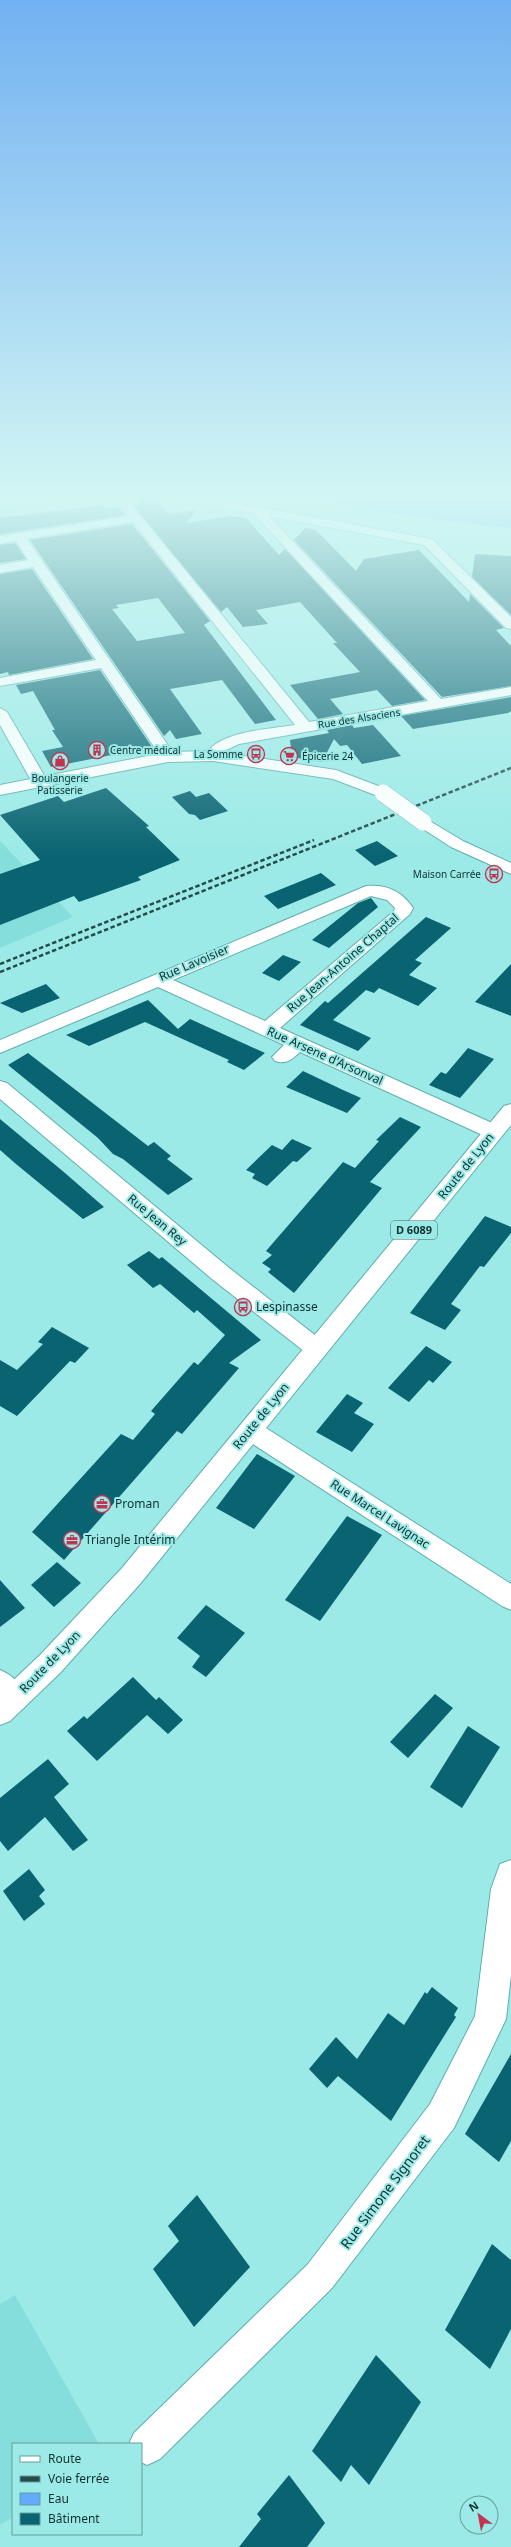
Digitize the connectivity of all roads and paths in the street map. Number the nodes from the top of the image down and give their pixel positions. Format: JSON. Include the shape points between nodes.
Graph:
{"nodes":[{"id":1,"x":75,"y":618,"type":"edge"},
{"id":2,"x":217,"y":618,"type":"edge"},
{"id":3,"x":358,"y":618,"type":"edge"},
{"id":4,"x":504,"y":618,"type":"edge"},
{"id":5,"x":511,"y":625,"type":"edge"},
{"id":6,"x":105,"y":663,"type":"junction"},
{"id":7,"x":0,"y":682,"type":"edge"},
{"id":8,"x":511,"y":692,"type":"edge"},
{"id":9,"x":438,"y":704,"type":"junction"},
{"id":10,"x":1,"y":716,"type":"edge"},
{"id":11,"x":304,"y":726,"type":"junction"},
{"id":12,"x":213,"y":756,"type":"junction"},
{"id":13,"x":168,"y":757,"type":"junction"},
{"id":14,"x":40,"y":782,"type":"junction"},
{"id":15,"x":0,"y":790,"type":"edge"},
{"id":16,"x":511,"y":869,"type":"edge"},
{"id":17,"x":390,"y":894,"type":"joint"},
{"id":18,"x":156,"y":979,"type":"junction"},
{"id":19,"x":267,"y":1029,"type":"junction"},
{"id":20,"x":298,"y":1043,"type":"junction"},
{"id":21,"x":0,"y":1047,"type":"edge"},
{"id":22,"x":282,"y":1057,"type":"dead end"},
{"id":23,"x":0,"y":1088,"type":"edge"},
{"id":24,"x":511,"y":1111,"type":"edge"},
{"id":25,"x":494,"y":1132,"type":"junction"},
{"id":26,"x":317,"y":1349,"type":"junction"},
{"id":27,"x":250,"y":1430,"type":"junction"},
{"id":28,"x":508,"y":1590,"type":"edge"},
{"id":29,"x":5,"y":1698,"type":"edge"},
{"id":30,"x":511,"y":1875,"type":"edge"},
{"id":31,"x":147,"y":2446,"type":"dead end"}],
"edges":[{"from":1,"to":6,"type":"street"},
{"from":2,"to":11,"type":"street"},
{"from":3,"to":9,"type":"street"},
{"from":4,"to":5,"type":"street"},
{"from":6,"to":7,"type":"street"},
{"from":6,"to":13,"type":"street"},
{"from":8,"to":9,"type":"street","name":"Rue des Alsaciens"},
{"from":9,"to":11,"type":"street","name":"Rue des Alsaciens","via":[[330,724]]},
{"from":10,"to":14,"type":"street"},
{"from":11,"to":12,"type":"street","name":"Rue des Alsaciens","via":[[235,740],[216,749]]},
{"from":12,"to":13,"type":"street"},
{"from":12,"to":16,"type":"street","bridge":true,"via":[[336,775],[383,793],[457,844]]},
{"from":13,"to":14,"type":"street"},
{"from":14,"to":15,"type":"street"},
{"from":17,"to":18,"type":"street","name":"Rue Lavoisier","via":[[376,890],[366,891]]},
{"from":17,"to":19,"type":"street","name":"Rue Jean-Antoine Chaptal","via":[[402,904],[404,908],[401,914]]},
{"from":18,"to":19,"type":"street","name":"Rue Arsene d'Arsonval"},
{"from":18,"to":21,"type":"street","name":"Rue Lavoisier"},
{"from":19,"to":20,"type":"street","name":"Rue Arsene d'Arsonval"},
{"from":20,"to":22,"type":"street"},
{"from":20,"to":25,"type":"street","name":"Rue Arsene d'Arsonval"},
{"from":23,"to":26,"type":"street","name":"Rue Jean Rey","via":[[220,1273]]},
{"from":24,"to":25,"type":"street","name":"Route de Lyon","number":"D 6089"},
{"from":25,"to":26,"type":"street","name":"Route de Lyon","number":"D 6089"},
{"from":26,"to":27,"type":"street","name":"Route de Lyon","number":"D 6089"},
{"from":27,"to":28,"type":"street","name":"Rue Marcel Lavignac"},
{"from":27,"to":29,"type":"street","name":"Route de Lyon","number":"D 6089","via":[[131,1576],[50,1664]]},
{"from":30,"to":31,"type":"street","name":"Rue Simone Signoret","via":[[506,1889],[490,2019],[442,2116],[320,2276]]}]}
